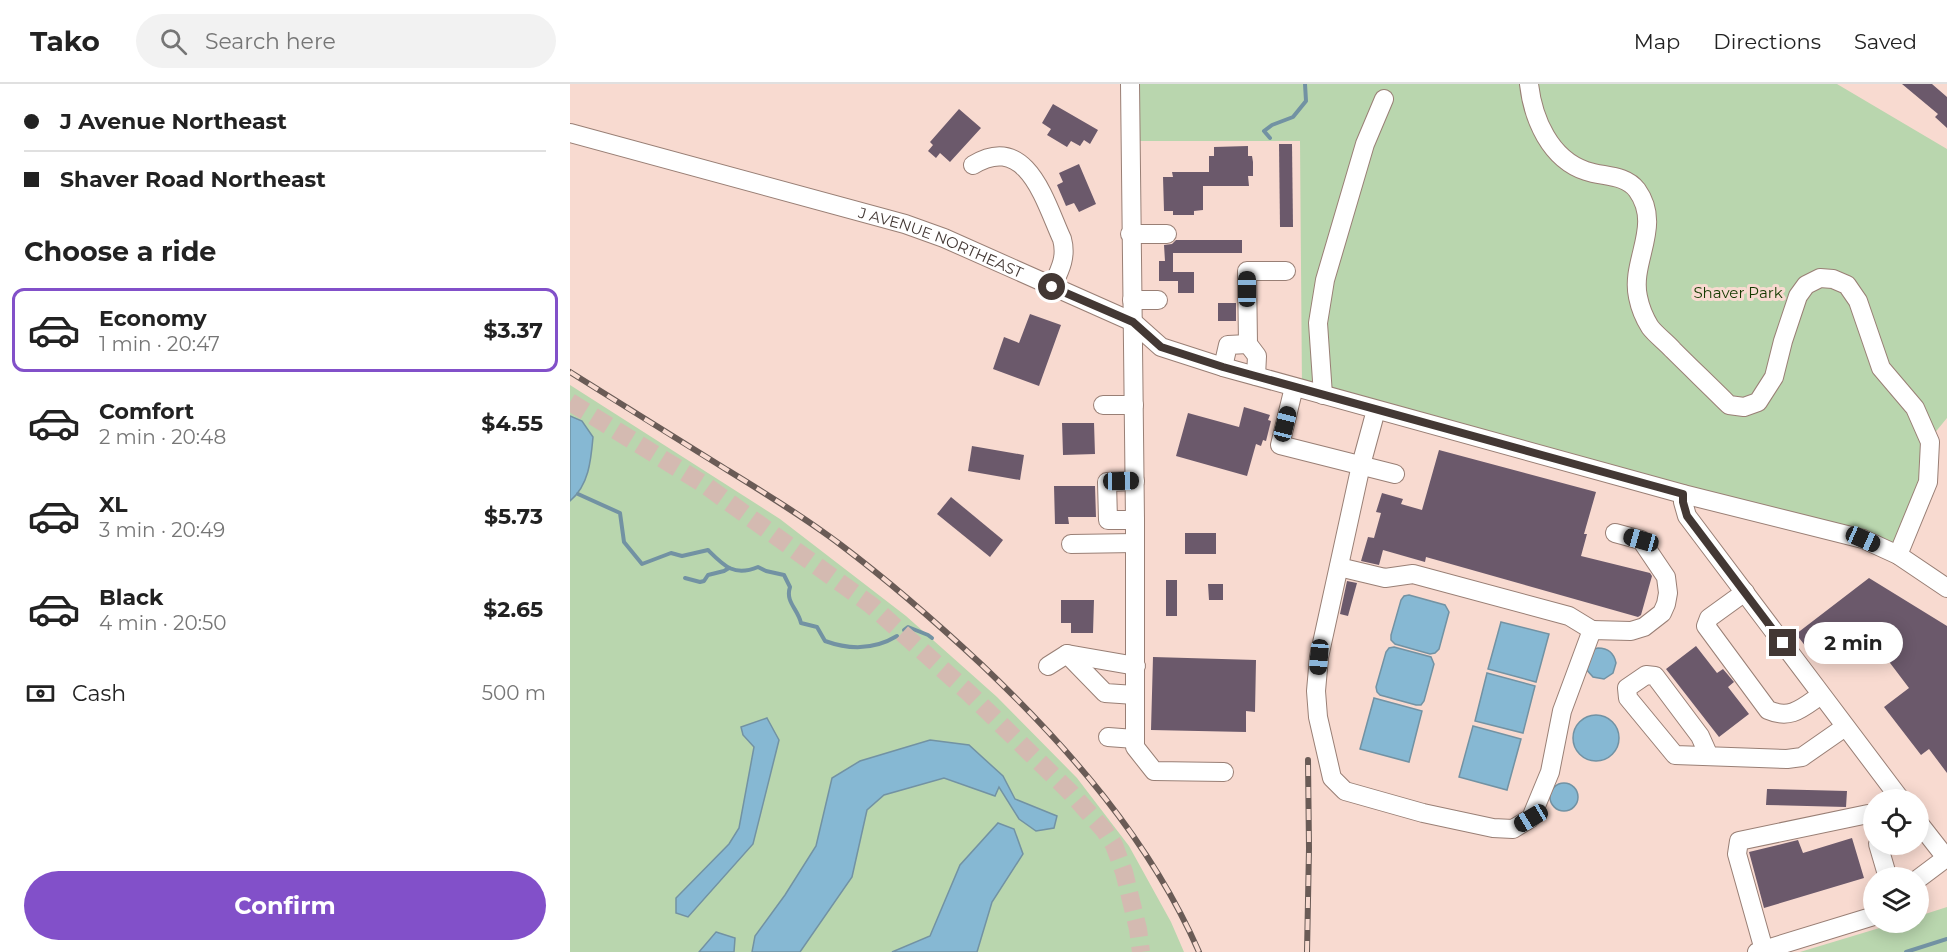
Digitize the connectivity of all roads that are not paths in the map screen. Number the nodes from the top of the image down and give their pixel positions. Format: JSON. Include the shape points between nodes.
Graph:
{"nodes":[{"id":1,"x":1130,"y":84,"type":"edge"},
{"id":2,"x":1529,"y":84,"type":"edge"},
{"id":3,"x":1384,"y":99,"type":"dead end"},
{"id":4,"x":570,"y":133,"type":"edge"},
{"id":5,"x":973,"y":165,"type":"dead end"},
{"id":6,"x":1130,"y":234,"type":"junction"},
{"id":7,"x":1167,"y":234,"type":"dead end"},
{"id":8,"x":1286,"y":271,"type":"dead end"},
{"id":9,"x":1052,"y":287,"type":"junction"},
{"id":10,"x":1132,"y":300,"type":"junction"},
{"id":11,"x":1158,"y":300,"type":"dead end"},
{"id":12,"x":1133,"y":322,"type":"junction"},
{"id":13,"x":1248,"y":344,"type":"junction"},
{"id":14,"x":1223,"y":367,"type":"junction"},
{"id":15,"x":1256,"y":376,"type":"junction"},
{"id":16,"x":1294,"y":387,"type":"junction"},
{"id":17,"x":1323,"y":395,"type":"junction"},
{"id":18,"x":1103,"y":405,"type":"dead end"},
{"id":19,"x":1134,"y":405,"type":"junction"},
{"id":20,"x":1376,"y":410,"type":"junction"},
{"id":21,"x":1361,"y":465,"type":"junction"},
{"id":22,"x":1395,"y":474,"type":"dead end"},
{"id":23,"x":1135,"y":481,"type":"junction"},
{"id":24,"x":1683,"y":494,"type":"junction"},
{"id":25,"x":1135,"y":520,"type":"junction"},
{"id":26,"x":1615,"y":533,"type":"dead end"},
{"id":27,"x":1135,"y":543,"type":"junction"},
{"id":28,"x":1071,"y":544,"type":"dead end"},
{"id":29,"x":1898,"y":555,"type":"junction"},
{"id":30,"x":1339,"y":567,"type":"junction"},
{"id":31,"x":1947,"y":588,"type":"edge"},
{"id":32,"x":1745,"y":592,"type":"junction"},
{"id":33,"x":1592,"y":630,"type":"junction"},
{"id":34,"x":1067,"y":654,"type":"junction"},
{"id":35,"x":1136,"y":663,"type":"junction"},
{"id":36,"x":1048,"y":666,"type":"dead end"},
{"id":37,"x":1136,"y":695,"type":"junction"},
{"id":38,"x":1821,"y":695,"type":"junction"},
{"id":39,"x":1845,"y":727,"type":"junction"},
{"id":40,"x":1108,"y":737,"type":"dead end"},
{"id":41,"x":1135,"y":739,"type":"junction"},
{"id":42,"x":1709,"y":756,"type":"junction"},
{"id":43,"x":1224,"y":772,"type":"dead end"},
{"id":44,"x":1892,"y":789,"type":"edge"},
{"id":45,"x":1863,"y":820,"type":"edge"},
{"id":46,"x":1929,"y":836,"type":"edge"},
{"id":47,"x":1947,"y":859,"type":"edge"},
{"id":48,"x":1929,"y":871,"type":"edge"},
{"id":49,"x":1863,"y":919,"type":"edge"},
{"id":50,"x":1760,"y":951,"type":"edge"}],
"edges":[{"from":1,"to":6,"type":"street"},
{"from":2,"to":29,"type":"street","via":[[1542,133],[1565,159],[1586,171],[1625,181],[1636,190],[1649,223],[1637,285],[1641,308],[1650,327],[1729,405],[1744,408],[1758,402],[1774,377],[1798,296],[1806,285],[1820,278],[1847,285],[1858,301],[1881,368],[1915,408],[1930,442],[1928,482]]},
{"from":3,"to":17,"type":"street","via":[[1365,144],[1325,280],[1318,323]]},
{"from":4,"to":9,"type":"street","name":"J AVENUE NORTHEAST","via":[[905,224]]},
{"from":5,"to":9,"type":"street","via":[[992,156],[1003,156],[1014,159],[1031,173],[1065,248],[1065,258]]},
{"from":6,"to":7,"type":"street"},
{"from":6,"to":10,"type":"street"},
{"from":8,"to":13,"type":"street","via":[[1247,271]]},
{"from":9,"to":12,"type":"street","name":"J AVENUE NORTHEAST"},
{"from":10,"to":11,"type":"street"},
{"from":10,"to":12,"type":"street"},
{"from":12,"to":14,"type":"street","name":"J AVENUE NORTHEAST","via":[[1161,347]]},
{"from":12,"to":19,"type":"street"},
{"from":13,"to":14,"type":"street","via":[[1228,345]]},
{"from":13,"to":15,"type":"street","via":[[1257,356]]},
{"from":14,"to":15,"type":"street","name":"J AVENUE NORTHEAST"},
{"from":15,"to":16,"type":"street","name":"J AVENUE NORTHEAST"},
{"from":16,"to":17,"type":"street","name":"J AVENUE NORTHEAST"},
{"from":16,"to":21,"type":"street","via":[[1280,445]]},
{"from":17,"to":20,"type":"street","name":"J AVENUE NORTHEAST"},
{"from":18,"to":19,"type":"street"},
{"from":19,"to":23,"type":"street"},
{"from":20,"to":21,"type":"street"},
{"from":20,"to":24,"type":"street","name":"J AVENUE NORTHEAST"},
{"from":21,"to":22,"type":"street"},
{"from":21,"to":30,"type":"street"},
{"from":23,"to":25,"type":"street"},
{"from":23,"to":25,"type":"street","via":[[1107,482],[1108,520]]},
{"from":24,"to":29,"type":"street","name":"J AVENUE NORTHEAST","via":[[1863,539]]},
{"from":24,"to":32,"type":"street","via":[[1687,516]]},
{"from":25,"to":27,"type":"street"},
{"from":26,"to":33,"type":"street","via":[[1641,540],[1666,577],[1666,604],[1662,614],[1644,627],[1630,631]]},
{"from":27,"to":28,"type":"street"},
{"from":27,"to":35,"type":"street","via":[[1128,613]]},
{"from":29,"to":31,"type":"street","name":"J AVENUE NORTHEAST"},
{"from":30,"to":33,"type":"street","via":[[1385,578],[1413,574],[1569,616]]},
{"from":30,"to":33,"type":"street","via":[[1319,657],[1316,691],[1332,778],[1345,791],[1422,813],[1513,829],[1531,818],[1550,772],[1562,711]]},
{"from":32,"to":38,"type":"street"},
{"from":32,"to":38,"type":"street","via":[[1709,618],[1706,627],[1768,710],[1791,714]]},
{"from":34,"to":35,"type":"street"},
{"from":34,"to":36,"type":"street"},
{"from":34,"to":37,"type":"street","via":[[1105,693]]},
{"from":35,"to":37,"type":"street"},
{"from":37,"to":41,"type":"street"},
{"from":38,"to":39,"type":"street"},
{"from":39,"to":42,"type":"street","via":[[1802,757]]},
{"from":39,"to":44,"type":"street"},
{"from":40,"to":41,"type":"street"},
{"from":41,"to":43,"type":"street","via":[[1135,747],[1154,771]]},
{"from":42,"to":42,"type":"street","via":[[1675,755],[1628,698],[1627,688],[1646,675],[1655,676],[1700,735]]},
{"from":45,"to":50,"type":"street","via":[[1739,841],[1737,855]]},
{"from":46,"to":47,"type":"street"},
{"from":47,"to":48,"type":"street"},
{"from":49,"to":50,"type":"street"}]}
